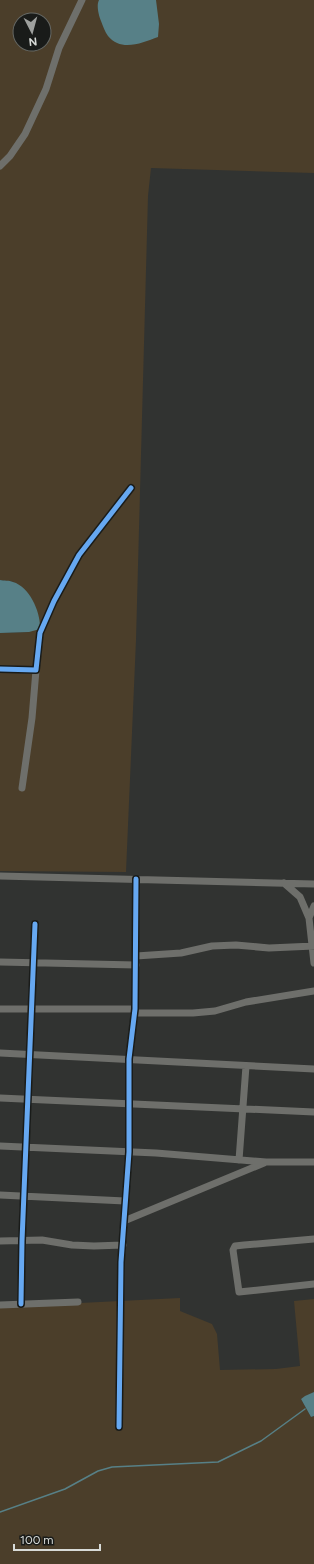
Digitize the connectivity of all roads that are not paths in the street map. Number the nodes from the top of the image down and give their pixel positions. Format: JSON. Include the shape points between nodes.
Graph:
{"nodes":[{"id":1,"x":82,"y":0,"type":"edge"},
{"id":2,"x":0,"y":166,"type":"edge"},
{"id":3,"x":131,"y":488,"type":"dead end"},
{"id":4,"x":0,"y":669,"type":"edge"},
{"id":5,"x":36,"y":670,"type":"junction"},
{"id":6,"x":22,"y":788,"type":"dead end"},
{"id":7,"x":0,"y":876,"type":"edge"},
{"id":8,"x":136,"y":879,"type":"junction"},
{"id":9,"x":284,"y":883,"type":"junction"},
{"id":10,"x":314,"y":884,"type":"edge"},
{"id":11,"x":314,"y":906,"type":"edge"},
{"id":12,"x":309,"y":918,"type":"junction"},
{"id":13,"x":36,"y":924,"type":"dead end"},
{"id":14,"x":313,"y":946,"type":"edge"},
{"id":15,"x":136,"y":956,"type":"junction"},
{"id":16,"x":0,"y":962,"type":"edge"},
{"id":17,"x":35,"y":963,"type":"junction"},
{"id":18,"x":314,"y":963,"type":"edge"},
{"id":19,"x":136,"y":965,"type":"junction"},
{"id":20,"x":314,"y":991,"type":"edge"},
{"id":21,"x":0,"y":1008,"type":"edge"},
{"id":22,"x":33,"y":1008,"type":"junction"},
{"id":23,"x":135,"y":1011,"type":"junction"},
{"id":24,"x":0,"y":1053,"type":"edge"},
{"id":25,"x":30,"y":1054,"type":"junction"},
{"id":26,"x":129,"y":1059,"type":"junction"},
{"id":27,"x":246,"y":1066,"type":"junction"},
{"id":28,"x":314,"y":1069,"type":"edge"},
{"id":29,"x":0,"y":1098,"type":"edge"},
{"id":30,"x":28,"y":1099,"type":"junction"},
{"id":31,"x":130,"y":1104,"type":"junction"},
{"id":32,"x":244,"y":1110,"type":"junction"},
{"id":33,"x":314,"y":1112,"type":"edge"},
{"id":34,"x":0,"y":1146,"type":"edge"},
{"id":35,"x":26,"y":1146,"type":"junction"},
{"id":36,"x":129,"y":1152,"type":"junction"},
{"id":37,"x":239,"y":1160,"type":"junction"},
{"id":38,"x":266,"y":1162,"type":"junction"},
{"id":39,"x":314,"y":1162,"type":"edge"},
{"id":40,"x":0,"y":1195,"type":"edge"},
{"id":41,"x":24,"y":1196,"type":"junction"},
{"id":42,"x":125,"y":1201,"type":"junction"},
{"id":43,"x":124,"y":1221,"type":"junction"},
{"id":44,"x":314,"y":1239,"type":"edge"},
{"id":45,"x":0,"y":1241,"type":"edge"},
{"id":46,"x":22,"y":1241,"type":"junction"},
{"id":47,"x":123,"y":1245,"type":"junction"},
{"id":48,"x":314,"y":1284,"type":"edge"},
{"id":49,"x":78,"y":1302,"type":"dead end"},
{"id":50,"x":21,"y":1304,"type":"junction"},
{"id":51,"x":0,"y":1305,"type":"edge"},
{"id":52,"x":118,"y":1427,"type":"dead end"}],
"edges":[{"from":1,"to":2,"type":"street","via":[[59,48],[46,88],[25,134]]},
{"from":3,"to":5,"type":"street","via":[[79,555],[54,601],[40,633]]},
{"from":4,"to":5,"type":"street"},
{"from":5,"to":6,"type":"street"},
{"from":7,"to":8,"type":"street"},
{"from":8,"to":9,"type":"street"},
{"from":8,"to":15,"type":"street"},
{"from":9,"to":10,"type":"street"},
{"from":9,"to":12,"type":"street","via":[[300,897]]},
{"from":11,"to":12,"type":"street"},
{"from":12,"to":14,"type":"street"},
{"from":13,"to":17,"type":"street"},
{"from":14,"to":15,"type":"street","via":[[212,946],[181,953]]},
{"from":14,"to":18,"type":"street"},
{"from":15,"to":19,"type":"street"},
{"from":16,"to":17,"type":"street"},
{"from":17,"to":19,"type":"street"},
{"from":17,"to":22,"type":"street"},
{"from":19,"to":23,"type":"street"},
{"from":20,"to":23,"type":"street","via":[[254,1000],[215,1011]]},
{"from":21,"to":22,"type":"street"},
{"from":22,"to":23,"type":"street"},
{"from":22,"to":25,"type":"street"},
{"from":23,"to":26,"type":"street"},
{"from":24,"to":25,"type":"street"},
{"from":25,"to":26,"type":"street"},
{"from":25,"to":30,"type":"street"},
{"from":26,"to":27,"type":"street"},
{"from":26,"to":31,"type":"street"},
{"from":27,"to":28,"type":"street"},
{"from":27,"to":32,"type":"street"},
{"from":29,"to":30,"type":"street"},
{"from":30,"to":31,"type":"street"},
{"from":30,"to":35,"type":"street"},
{"from":31,"to":32,"type":"street"},
{"from":31,"to":36,"type":"street"},
{"from":32,"to":33,"type":"street"},
{"from":32,"to":37,"type":"street"},
{"from":34,"to":35,"type":"street"},
{"from":35,"to":36,"type":"street"},
{"from":35,"to":41,"type":"street"},
{"from":36,"to":37,"type":"street"},
{"from":36,"to":42,"type":"street"},
{"from":37,"to":38,"type":"street"},
{"from":38,"to":39,"type":"street"},
{"from":38,"to":43,"type":"street"},
{"from":40,"to":41,"type":"street"},
{"from":41,"to":42,"type":"street"},
{"from":41,"to":46,"type":"street"},
{"from":42,"to":43,"type":"street"},
{"from":43,"to":47,"type":"street"},
{"from":44,"to":48,"type":"street","via":[[235,1246],[233,1250],[239,1292]]},
{"from":45,"to":46,"type":"street"},
{"from":46,"to":47,"type":"street","via":[[42,1240],[94,1246]]},
{"from":46,"to":50,"type":"street"},
{"from":47,"to":52,"type":"street"},
{"from":49,"to":50,"type":"street"},
{"from":50,"to":51,"type":"street"}]}
